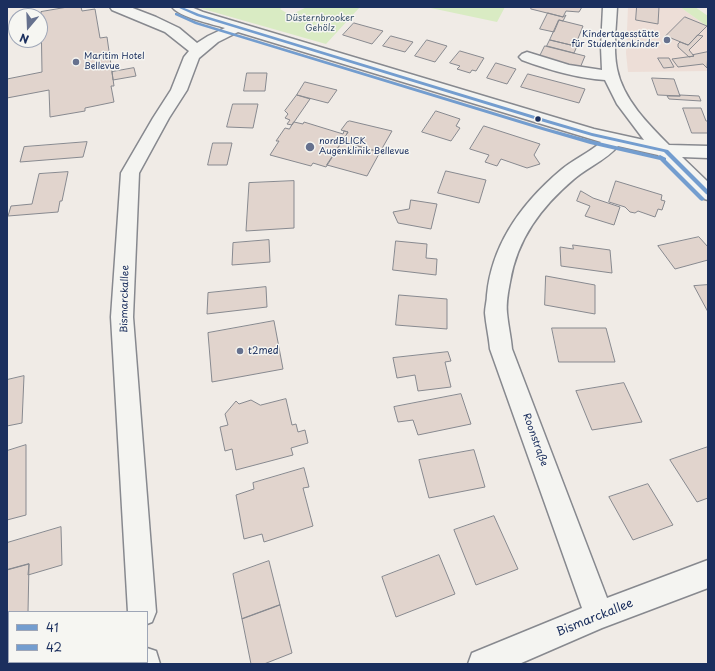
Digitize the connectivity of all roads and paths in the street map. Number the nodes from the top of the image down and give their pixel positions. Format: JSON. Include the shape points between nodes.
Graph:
{"nodes":[{"id":1,"x":117,"y":7,"type":"edge"},
{"id":2,"x":179,"y":7,"type":"edge"},
{"id":3,"x":610,"y":7,"type":"edge"},
{"id":4,"x":237,"y":27,"type":"junction"},
{"id":5,"x":198,"y":50,"type":"junction"},
{"id":6,"x":527,"y":57,"type":"dead end"},
{"id":7,"x":612,"y":76,"type":"junction"},
{"id":8,"x":614,"y":139,"type":"junction"},
{"id":9,"x":666,"y":151,"type":"junction"},
{"id":10,"x":708,"y":152,"type":"edge"},
{"id":11,"x":708,"y":193,"type":"edge"},
{"id":12,"x":708,"y":574,"type":"edge"},
{"id":13,"x":142,"y":611,"type":"edge"},
{"id":14,"x":599,"y":615,"type":"junction"},
{"id":15,"x":483,"y":664,"type":"edge"}],
"edges":[{"from":1,"to":5,"type":"street","via":[[169,28]]},
{"from":2,"to":4,"type":"street"},
{"from":3,"to":7,"type":"street","via":[[608,48]]},
{"from":4,"to":5,"type":"street","name":"Bismarckallee"},
{"from":4,"to":8,"type":"street","via":[[546,121]]},
{"from":5,"to":13,"type":"street","name":"Bismarckallee","via":[[192,57],[179,90],[130,173],[122,317]]},
{"from":6,"to":7,"type":"street","via":[[558,68]]},
{"from":7,"to":9,"type":"street","via":[[636,122]]},
{"from":8,"to":9,"type":"street"},
{"from":8,"to":14,"type":"street","name":"Roonstraße","via":[[569,172],[544,195],[525,218],[511,240],[500,276],[496,311],[501,349]]},
{"from":9,"to":10,"type":"street"},
{"from":9,"to":11,"type":"street"},
{"from":12,"to":14,"type":"street","name":"Bismarckallee"},
{"from":14,"to":15,"type":"street","name":"Bismarckallee"}]}
